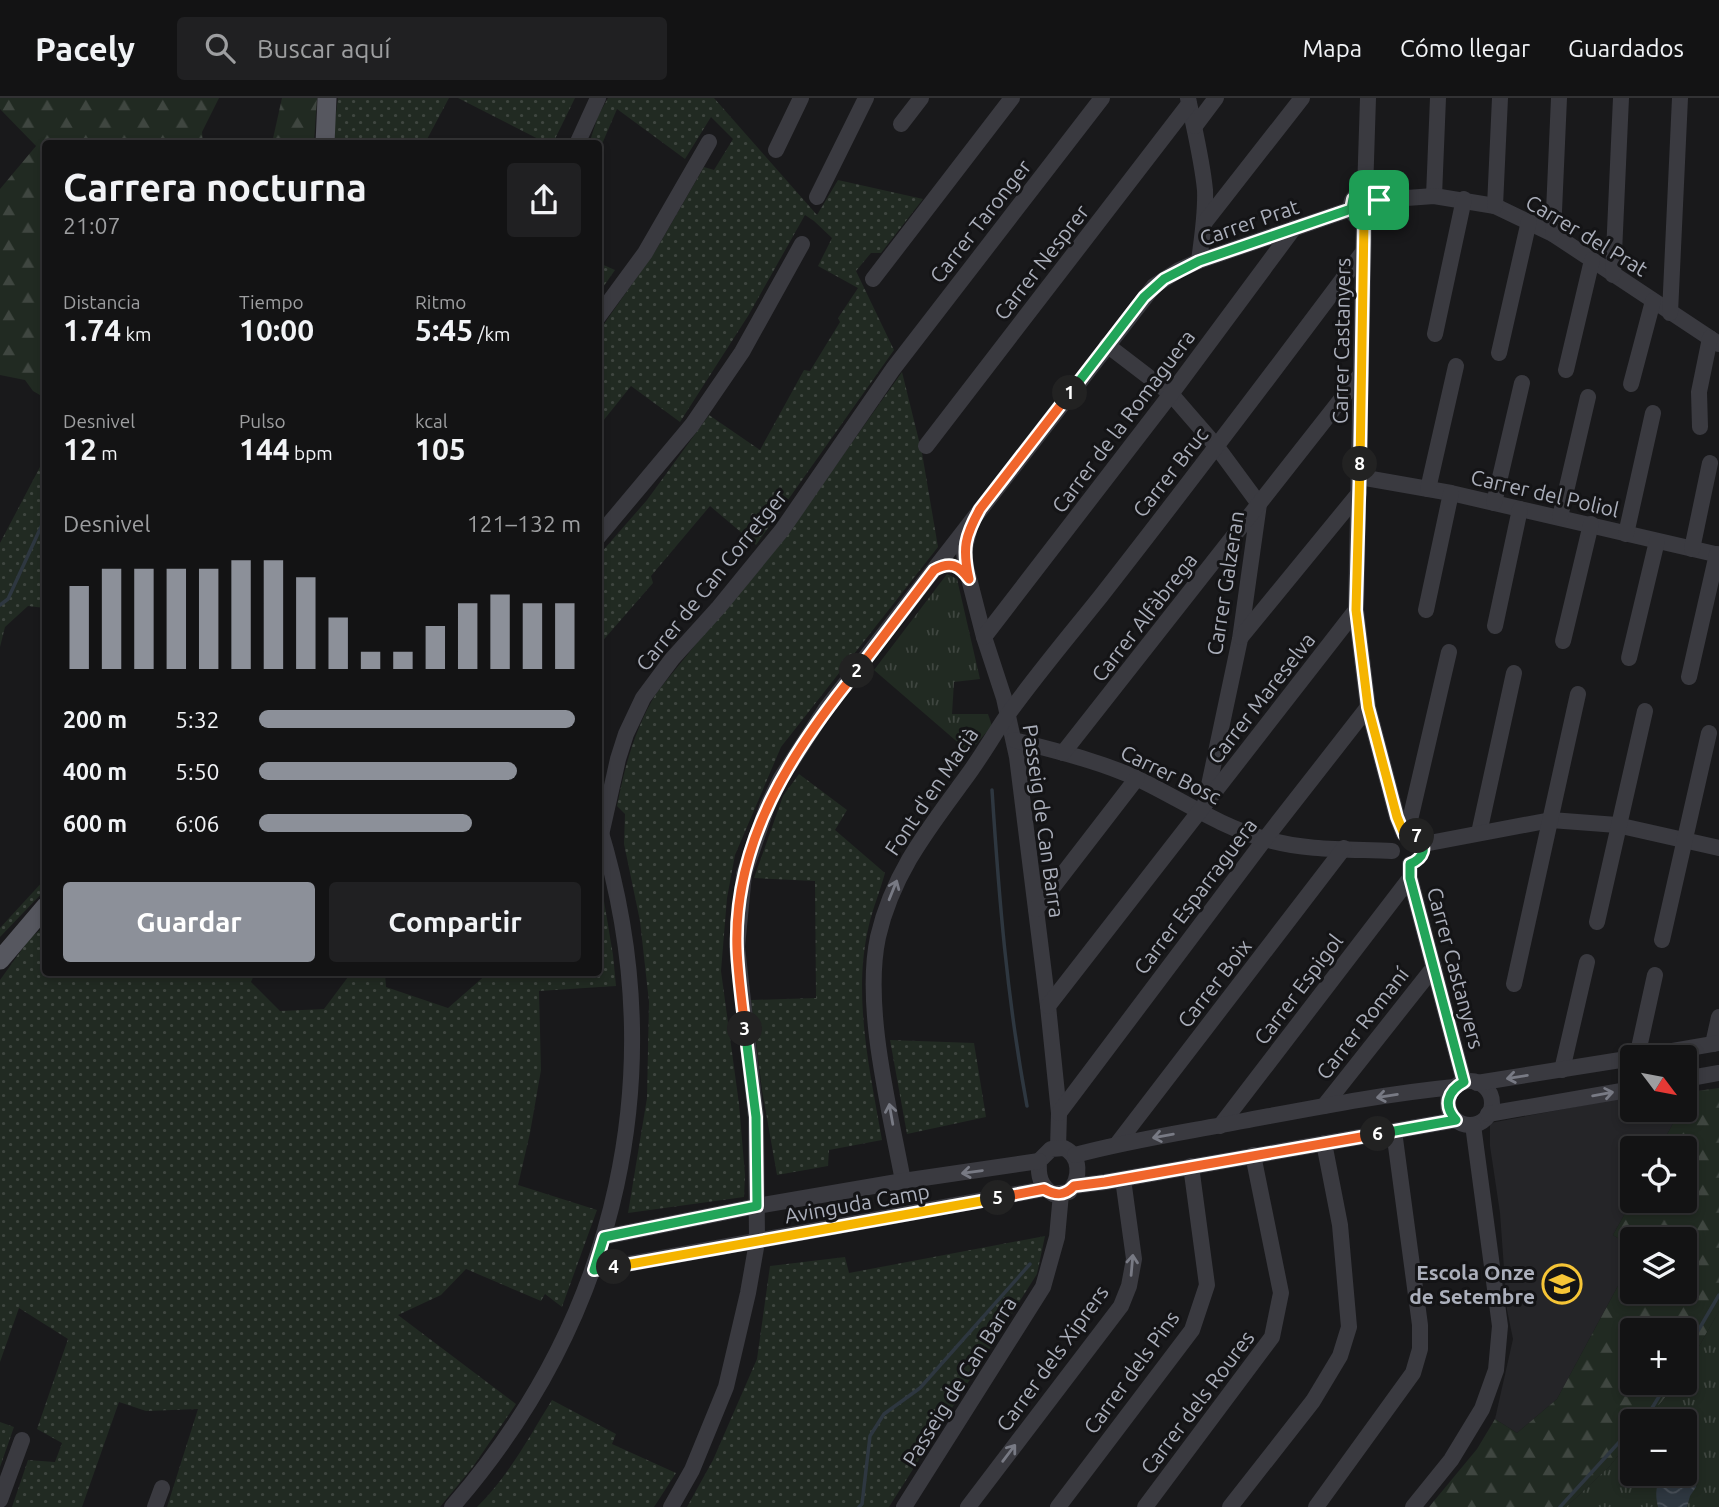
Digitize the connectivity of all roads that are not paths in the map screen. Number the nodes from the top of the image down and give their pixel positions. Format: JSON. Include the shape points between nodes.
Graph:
{"nodes":[{"id":1,"x":327,"y":98,"type":"edge"},
{"id":2,"x":598,"y":98,"type":"edge"},
{"id":3,"x":801,"y":98,"type":"edge"},
{"id":4,"x":866,"y":98,"type":"edge"},
{"id":5,"x":921,"y":98,"type":"edge"},
{"id":6,"x":1012,"y":98,"type":"edge"},
{"id":7,"x":1102,"y":98,"type":"edge"},
{"id":8,"x":1216,"y":98,"type":"edge"},
{"id":9,"x":1302,"y":98,"type":"edge"},
{"id":10,"x":1367,"y":98,"type":"edge"},
{"id":11,"x":1438,"y":98,"type":"edge"},
{"id":12,"x":1500,"y":98,"type":"edge"},
{"id":13,"x":1559,"y":98,"type":"edge"},
{"id":14,"x":1621,"y":98,"type":"edge"},
{"id":15,"x":1681,"y":98,"type":"edge"},
{"id":16,"x":1189,"y":101,"type":"edge"},
{"id":17,"x":901,"y":124,"type":"dead end"},
{"id":18,"x":1195,"y":126,"type":"junction"},
{"id":19,"x":325,"y":140,"type":"edge"},
{"id":20,"x":579,"y":140,"type":"edge"},
{"id":21,"x":709,"y":142,"type":"dead end"},
{"id":22,"x":776,"y":150,"type":"dead end"},
{"id":23,"x":1372,"y":196,"type":"junction"},
{"id":24,"x":1434,"y":196,"type":"junction"},
{"id":25,"x":817,"y":197,"type":"dead end"},
{"id":26,"x":1464,"y":200,"type":"junction"},
{"id":27,"x":1496,"y":206,"type":"junction"},
{"id":28,"x":1351,"y":209,"type":"junction"},
{"id":29,"x":1364,"y":221,"type":"junction"},
{"id":30,"x":1529,"y":221,"type":"junction"},
{"id":31,"x":1205,"y":222,"type":"junction"},
{"id":32,"x":1294,"y":228,"type":"junction"},
{"id":33,"x":1553,"y":234,"type":"junction"},
{"id":34,"x":802,"y":244,"type":"dead end"},
{"id":35,"x":1363,"y":252,"type":"junction"},
{"id":36,"x":1592,"y":260,"type":"junction"},
{"id":37,"x":1199,"y":261,"type":"junction"},
{"id":38,"x":1614,"y":275,"type":"junction"},
{"id":39,"x":873,"y":279,"type":"dead end"},
{"id":40,"x":1653,"y":301,"type":"junction"},
{"id":41,"x":602,"y":312,"type":"edge"},
{"id":42,"x":1670,"y":313,"type":"junction"},
{"id":43,"x":1435,"y":334,"type":"dead end"},
{"id":44,"x":1715,"y":341,"type":"edge"},
{"id":45,"x":1107,"y":345,"type":"junction"},
{"id":46,"x":1499,"y":353,"type":"dead end"},
{"id":47,"x":1456,"y":366,"type":"dead end"},
{"id":48,"x":893,"y":369,"type":"joint"},
{"id":49,"x":1566,"y":370,"type":"dead end"},
{"id":50,"x":1361,"y":374,"type":"junction"},
{"id":51,"x":1522,"y":383,"type":"dead end"},
{"id":52,"x":1631,"y":384,"type":"dead end"},
{"id":53,"x":1171,"y":394,"type":"junction"},
{"id":54,"x":1588,"y":397,"type":"dead end"},
{"id":55,"x":1653,"y":413,"type":"dead end"},
{"id":56,"x":1700,"y":427,"type":"dead end"},
{"id":57,"x":926,"y":446,"type":"dead end"},
{"id":58,"x":1217,"y":447,"type":"junction"},
{"id":59,"x":1710,"y":464,"type":"dead end"},
{"id":60,"x":1360,"y":485,"type":"junction"},
{"id":61,"x":1428,"y":489,"type":"junction"},
{"id":62,"x":1451,"y":493,"type":"junction"},
{"id":63,"x":1494,"y":503,"type":"junction"},
{"id":64,"x":1259,"y":504,"type":"junction"},
{"id":65,"x":980,"y":509,"type":"junction"},
{"id":66,"x":1520,"y":509,"type":"junction"},
{"id":67,"x":1560,"y":517,"type":"junction"},
{"id":68,"x":1591,"y":524,"type":"junction"},
{"id":69,"x":602,"y":532,"type":"edge"},
{"id":70,"x":1626,"y":534,"type":"junction"},
{"id":71,"x":1657,"y":541,"type":"junction"},
{"id":72,"x":1692,"y":549,"type":"junction"},
{"id":73,"x":1718,"y":555,"type":"edge"},
{"id":74,"x":934,"y":570,"type":"junction"},
{"id":75,"x":969,"y":579,"type":"junction"},
{"id":76,"x":1356,"y":610,"type":"junction"},
{"id":77,"x":1426,"y":610,"type":"dead end"},
{"id":78,"x":1495,"y":626,"type":"dead end"},
{"id":79,"x":984,"y":637,"type":"junction"},
{"id":80,"x":1240,"y":639,"type":"junction"},
{"id":81,"x":1563,"y":641,"type":"dead end"},
{"id":82,"x":1450,"y":652,"type":"dead end"},
{"id":83,"x":1629,"y":658,"type":"dead end"},
{"id":84,"x":1514,"y":673,"type":"dead end"},
{"id":85,"x":1689,"y":677,"type":"dead end"},
{"id":86,"x":1578,"y":694,"type":"dead end"},
{"id":87,"x":1368,"y":707,"type":"junction"},
{"id":88,"x":1645,"y":711,"type":"dead end"},
{"id":89,"x":1007,"y":715,"type":"junction"},
{"id":90,"x":1709,"y":733,"type":"dead end"},
{"id":91,"x":1014,"y":740,"type":"junction"},
{"id":92,"x":1063,"y":753,"type":"junction"},
{"id":93,"x":1137,"y":778,"type":"junction"},
{"id":94,"x":1202,"y":808,"type":"junction"},
{"id":95,"x":1551,"y":820,"type":"junction"},
{"id":96,"x":602,"y":822,"type":"edge"},
{"id":97,"x":1620,"y":826,"type":"junction"},
{"id":98,"x":1479,"y":832,"type":"junction"},
{"id":99,"x":1406,"y":834,"type":"junction"},
{"id":100,"x":602,"y":837,"type":"edge"},
{"id":101,"x":1265,"y":839,"type":"junction"},
{"id":102,"x":1686,"y":841,"type":"junction"},
{"id":103,"x":1424,"y":844,"type":"junction"},
{"id":104,"x":1345,"y":848,"type":"junction"},
{"id":105,"x":1719,"y":848,"type":"edge"},
{"id":106,"x":1392,"y":851,"type":"junction"},
{"id":107,"x":1410,"y":871,"type":"junction"},
{"id":108,"x":1037,"y":909,"type":"junction"},
{"id":109,"x":42,"y":910,"type":"edge"},
{"id":110,"x":1597,"y":922,"type":"dead end"},
{"id":111,"x":1662,"y":940,"type":"dead end"},
{"id":112,"x":0,"y":960,"type":"edge"},
{"id":113,"x":1587,"y":962,"type":"dead end"},
{"id":114,"x":1434,"y":967,"type":"junction"},
{"id":115,"x":1655,"y":975,"type":"dead end"},
{"id":116,"x":1514,"y":984,"type":"dead end"},
{"id":117,"x":1048,"y":1006,"type":"junction"},
{"id":118,"x":1719,"y":1017,"type":"edge"},
{"id":119,"x":1716,"y":1044,"type":"edge"},
{"id":120,"x":1639,"y":1045,"type":"edge"},
{"id":121,"x":1698,"y":1047,"type":"edge"},
{"id":122,"x":1620,"y":1060,"type":"edge"},
{"id":123,"x":1562,"y":1070,"type":"junction"},
{"id":124,"x":1719,"y":1073,"type":"edge"},
{"id":125,"x":1698,"y":1077,"type":"edge"},
{"id":126,"x":1465,"y":1084,"type":"junction"},
{"id":127,"x":1620,"y":1091,"type":"edge"},
{"id":128,"x":1324,"y":1106,"type":"junction"},
{"id":129,"x":1059,"y":1113,"type":"junction"},
{"id":130,"x":1488,"y":1114,"type":"junction"},
{"id":131,"x":1456,"y":1120,"type":"junction"},
{"id":132,"x":1474,"y":1125,"type":"junction"},
{"id":133,"x":1220,"y":1126,"type":"junction"},
{"id":134,"x":1394,"y":1131,"type":"junction"},
{"id":135,"x":1324,"y":1143,"type":"junction"},
{"id":136,"x":1118,"y":1144,"type":"junction"},
{"id":137,"x":1058,"y":1148,"type":"junction"},
{"id":138,"x":1075,"y":1155,"type":"junction"},
{"id":139,"x":1253,"y":1155,"type":"junction"},
{"id":140,"x":1039,"y":1161,"type":"junction"},
{"id":141,"x":1191,"y":1166,"type":"junction"},
{"id":142,"x":1123,"y":1179,"type":"junction"},
{"id":143,"x":902,"y":1181,"type":"junction"},
{"id":144,"x":1044,"y":1189,"type":"junction"},
{"id":145,"x":1068,"y":1190,"type":"junction"},
{"id":146,"x":757,"y":1206,"type":"junction"},
{"id":147,"x":604,"y":1237,"type":"junction"},
{"id":148,"x":757,"y":1242,"type":"junction"},
{"id":149,"x":594,"y":1270,"type":"junction"},
{"id":150,"x":22,"y":1440,"type":"dead end"},
{"id":151,"x":162,"y":1488,"type":"dead end"},
{"id":152,"x":0,"y":1500,"type":"edge"},
{"id":153,"x":155,"y":1507,"type":"edge"},
{"id":154,"x":452,"y":1507,"type":"edge"},
{"id":155,"x":671,"y":1507,"type":"edge"},
{"id":156,"x":904,"y":1507,"type":"edge"},
{"id":157,"x":968,"y":1507,"type":"edge"},
{"id":158,"x":1058,"y":1507,"type":"edge"},
{"id":159,"x":1145,"y":1507,"type":"edge"},
{"id":160,"x":1230,"y":1507,"type":"edge"},
{"id":161,"x":1316,"y":1507,"type":"edge"},
{"id":162,"x":1413,"y":1507,"type":"edge"}],
"edges":[{"from":1,"to":19,"type":"main road"},
{"from":2,"to":20,"type":"street"},
{"from":3,"to":22,"type":"street"},
{"from":4,"to":25,"type":"street"},
{"from":5,"to":17,"type":"street"},
{"from":6,"to":39,"type":"street"},
{"from":7,"to":48,"type":"street","name":"Carrer Taronger"},
{"from":8,"to":18,"type":"street"},
{"from":9,"to":31,"type":"street"},
{"from":10,"to":23,"type":"street"},
{"from":11,"to":24,"type":"street"},
{"from":12,"to":27,"type":"street"},
{"from":13,"to":33,"type":"street"},
{"from":14,"to":38,"type":"street"},
{"from":15,"to":42,"type":"street"},
{"from":16,"to":18,"type":"street"},
{"from":16,"to":57,"type":"street","name":"Carrer Nesprer"},
{"from":18,"to":31,"type":"street"},
{"from":21,"to":41,"type":"street","via":[[645,253]]},
{"from":23,"to":24,"type":"street","name":"Carrer del Prat"},
{"from":23,"to":28,"type":"street","via":[[1353,199]]},
{"from":23,"to":29,"type":"street","via":[[1377,215]]},
{"from":24,"to":26,"type":"street","name":"Carrer del Prat"},
{"from":26,"to":27,"type":"street","name":"Carrer del Prat"},
{"from":26,"to":43,"type":"street"},
{"from":27,"to":30,"type":"street","name":"Carrer del Prat"},
{"from":28,"to":29,"type":"street"},
{"from":28,"to":32,"type":"street","name":"Carrer Prat"},
{"from":29,"to":35,"type":"street","name":"Carrer Castanyers"},
{"from":30,"to":33,"type":"street","name":"Carrer del Prat"},
{"from":30,"to":46,"type":"street"},
{"from":31,"to":37,"type":"street"},
{"from":32,"to":37,"type":"street","name":"Carrer Prat"},
{"from":32,"to":53,"type":"street","name":"Carrer de la Romaguera"},
{"from":33,"to":36,"type":"street","name":"Carrer del Prat"},
{"from":34,"to":69,"type":"street","via":[[742,352],[692,425]]},
{"from":35,"to":50,"type":"street","name":"Carrer Castanyers"},
{"from":35,"to":58,"type":"street","name":"Carrer Bruc"},
{"from":36,"to":38,"type":"street","name":"Carrer del Prat"},
{"from":36,"to":49,"type":"street"},
{"from":37,"to":45,"type":"street","name":"Carrer Prat","via":[[1154,286]]},
{"from":38,"to":40,"type":"street","name":"Carrer del Prat"},
{"from":40,"to":42,"type":"street","name":"Carrer del Prat"},
{"from":40,"to":52,"type":"street"},
{"from":42,"to":44,"type":"street","name":"Carrer del Prat"},
{"from":44,"to":56,"type":"street","via":[[1699,392]]},
{"from":45,"to":53,"type":"street","name":"Carrer Galzeran"},
{"from":45,"to":65,"type":"street","name":"Carrer Prat"},
{"from":47,"to":61,"type":"street"},
{"from":48,"to":96,"type":"street","name":"Carrer de Can Corretger","via":[[782,530],[643,698],[626,734]]},
{"from":50,"to":60,"type":"street","name":"Carrer Castanyers"},
{"from":50,"to":64,"type":"street","name":"Carrer Alfàbrega"},
{"from":51,"to":63,"type":"street"},
{"from":53,"to":58,"type":"street","name":"Carrer Galzeran"},
{"from":53,"to":79,"type":"street","name":"Carrer de la Romaguera"},
{"from":54,"to":67,"type":"street"},
{"from":55,"to":70,"type":"street"},
{"from":58,"to":64,"type":"street","name":"Carrer Galzeran"},
{"from":58,"to":89,"type":"street","name":"Carrer Bruc"},
{"from":59,"to":72,"type":"street"},
{"from":60,"to":61,"type":"street","name":"Carrer del Poliol"},
{"from":60,"to":76,"type":"street","name":"Carrer Castanyers"},
{"from":60,"to":80,"type":"street"},
{"from":61,"to":62,"type":"street","name":"Carrer del Poliol"},
{"from":62,"to":63,"type":"street","name":"Carrer del Poliol"},
{"from":62,"to":77,"type":"street"},
{"from":63,"to":66,"type":"street","name":"Carrer del Poliol"},
{"from":64,"to":80,"type":"street","name":"Carrer Galzeran"},
{"from":64,"to":92,"type":"street","name":"Carrer Alfàbrega"},
{"from":65,"to":74,"type":"street"},
{"from":65,"to":75,"type":"street","name":"Passeig de Can Barra","via":[[965,542]]},
{"from":66,"to":67,"type":"street","name":"Carrer del Poliol"},
{"from":66,"to":78,"type":"street"},
{"from":67,"to":68,"type":"street","name":"Carrer del Poliol"},
{"from":68,"to":70,"type":"street","name":"Carrer del Poliol"},
{"from":68,"to":81,"type":"street"},
{"from":70,"to":71,"type":"street","name":"Carrer del Poliol"},
{"from":71,"to":72,"type":"street","name":"Carrer del Poliol"},
{"from":71,"to":83,"type":"street"},
{"from":72,"to":73,"type":"street","name":"Carrer del Poliol"},
{"from":73,"to":85,"type":"street"},
{"from":74,"to":75,"type":"street","via":[[950,564],[962,569]]},
{"from":74,"to":146,"type":"street","via":[[799,748],[767,807],[744,873],[737,947],[756,1117]]},
{"from":75,"to":79,"type":"street","name":"Passeig de Can Barra"},
{"from":76,"to":87,"type":"street","name":"Carrer Castanyers"},
{"from":76,"to":94,"type":"street","name":"Carrer Mareselva"},
{"from":79,"to":89,"type":"street","name":"Passeig de Can Barra"},
{"from":80,"to":94,"type":"street","name":"Carrer Galzeran"},
{"from":82,"to":99,"type":"street"},
{"from":84,"to":98,"type":"street"},
{"from":86,"to":95,"type":"street"},
{"from":87,"to":99,"type":"street","name":"Carrer Castanyers","via":[[1397,817]]},
{"from":87,"to":101,"type":"street","name":"Carrer Esparraguera"},
{"from":88,"to":97,"type":"street"},
{"from":89,"to":91,"type":"street","name":"Passeig de Can Barra"},
{"from":143,"to":89,"type":"street","name":"Font d'en Macià","one_way":true,"via":[[877,1037],[877,940],[897,879]]},
{"from":90,"to":102,"type":"street"},
{"from":91,"to":92,"type":"street","name":"Carrer Bosc"},
{"from":91,"to":108,"type":"street","name":"Passeig de Can Barra"},
{"from":92,"to":93,"type":"street","name":"Carrer Bosc"},
{"from":93,"to":94,"type":"street","name":"Carrer Bosc"},
{"from":93,"to":108,"type":"street"},
{"from":94,"to":101,"type":"street","name":"Carrer Bosc"},
{"from":94,"to":117,"type":"street","name":"Carrer Galzeran"},
{"from":95,"to":97,"type":"street"},
{"from":95,"to":98,"type":"street"},
{"from":95,"to":116,"type":"street"},
{"from":97,"to":102,"type":"street"},
{"from":97,"to":110,"type":"street"},
{"from":98,"to":103,"type":"street"},
{"from":99,"to":103,"type":"street","via":[[1415,834]]},
{"from":99,"to":106,"type":"street","via":[[1394,842]]},
{"from":100,"to":147,"type":"street","via":[[625,936],[632,1018],[623,1153]]},
{"from":101,"to":104,"type":"street","name":"Carrer Bosc","via":[[1304,847]]},
{"from":101,"to":129,"type":"street","name":"Carrer Esparraguera"},
{"from":102,"to":105,"type":"street"},
{"from":102,"to":111,"type":"street"},
{"from":103,"to":107,"type":"street"},
{"from":104,"to":106,"type":"street","name":"Carrer Bosc"},
{"from":104,"to":136,"type":"street","name":"Carrer Boix"},
{"from":106,"to":107,"type":"street"},
{"from":107,"to":114,"type":"street","name":"Carrer Castanyers"},
{"from":107,"to":133,"type":"street","name":"Carrer Espigol"},
{"from":108,"to":117,"type":"street","name":"Passeig de Can Barra"},
{"from":109,"to":112,"type":"main road"},
{"from":113,"to":123,"type":"street"},
{"from":114,"to":126,"type":"street","name":"Carrer Castanyers"},
{"from":114,"to":128,"type":"street","name":"Carrer Romaní"},
{"from":115,"to":120,"type":"street"},
{"from":117,"to":129,"type":"street","name":"Passeig de Can Barra"},
{"from":118,"to":119,"type":"street"},
{"from":119,"to":121,"type":"street"},
{"from":122,"to":123,"type":"street"},
{"from":123,"to":126,"type":"street","one_way":true},
{"from":124,"to":125,"type":"street"},
{"from":126,"to":128,"type":"street","one_way":true},
{"from":126,"to":130,"type":"street","via":[[1485,1087],[1491,1099]]},
{"from":126,"to":131,"type":"street","via":[[1448,1103]]},
{"from":130,"to":127,"type":"street","one_way":true},
{"from":128,"to":133,"type":"street"},
{"from":129,"to":137,"type":"street","name":"Passeig de Can Barra"},
{"from":130,"to":132,"type":"street"},
{"from":131,"to":132,"type":"street"},
{"from":131,"to":134,"type":"street"},
{"from":132,"to":162,"type":"street","via":[[1500,1326],[1496,1370],[1476,1419],[1451,1460]]},
{"from":133,"to":136,"type":"street","one_way":true},
{"from":134,"to":135,"type":"street"},
{"from":134,"to":161,"type":"street","via":[[1420,1349],[1413,1373]]},
{"from":135,"to":139,"type":"street"},
{"from":135,"to":160,"type":"street","via":[[1340,1224],[1349,1326],[1340,1356],[1313,1401]]},
{"from":136,"to":138,"type":"street"},
{"from":137,"to":138,"type":"street"},
{"from":137,"to":140,"type":"street"},
{"from":138,"to":145,"type":"street","via":[[1078,1165]]},
{"from":139,"to":141,"type":"street"},
{"from":139,"to":159,"type":"street","name":"Carrer dels Roures","via":[[1281,1293],[1272,1337]]},
{"from":140,"to":143,"type":"street","name":"Avinguda Camp","one_way":true},
{"from":140,"to":144,"type":"street"},
{"from":141,"to":142,"type":"street"},
{"from":141,"to":158,"type":"street","name":"Carrer dels Pins","via":[[1207,1285],[1192,1330]]},
{"from":142,"to":145,"type":"street"},
{"from":157,"to":142,"type":"street","name":"Carrer dels Xiprers","one_way":true,"via":[[1121,1306],[1134,1259]]},
{"from":143,"to":146,"type":"street","name":"Avinguda Camp"},
{"from":144,"to":145,"type":"street","via":[[1053,1195]]},
{"from":144,"to":148,"type":"street","name":"Avinguda Camp"},
{"from":145,"to":156,"type":"street","name":"Passeig de Can Barra","via":[[1043,1287]]},
{"from":146,"to":147,"type":"street","name":"Avinguda Camp"},
{"from":146,"to":148,"type":"street"},
{"from":147,"to":149,"type":"street"},
{"from":148,"to":149,"type":"street","name":"Avinguda Camp"},
{"from":148,"to":155,"type":"street","via":[[726,1387],[692,1470]]},
{"from":149,"to":154,"type":"street","via":[[536,1393]]},
{"from":150,"to":152,"type":"street"},
{"from":151,"to":153,"type":"street"}]}
